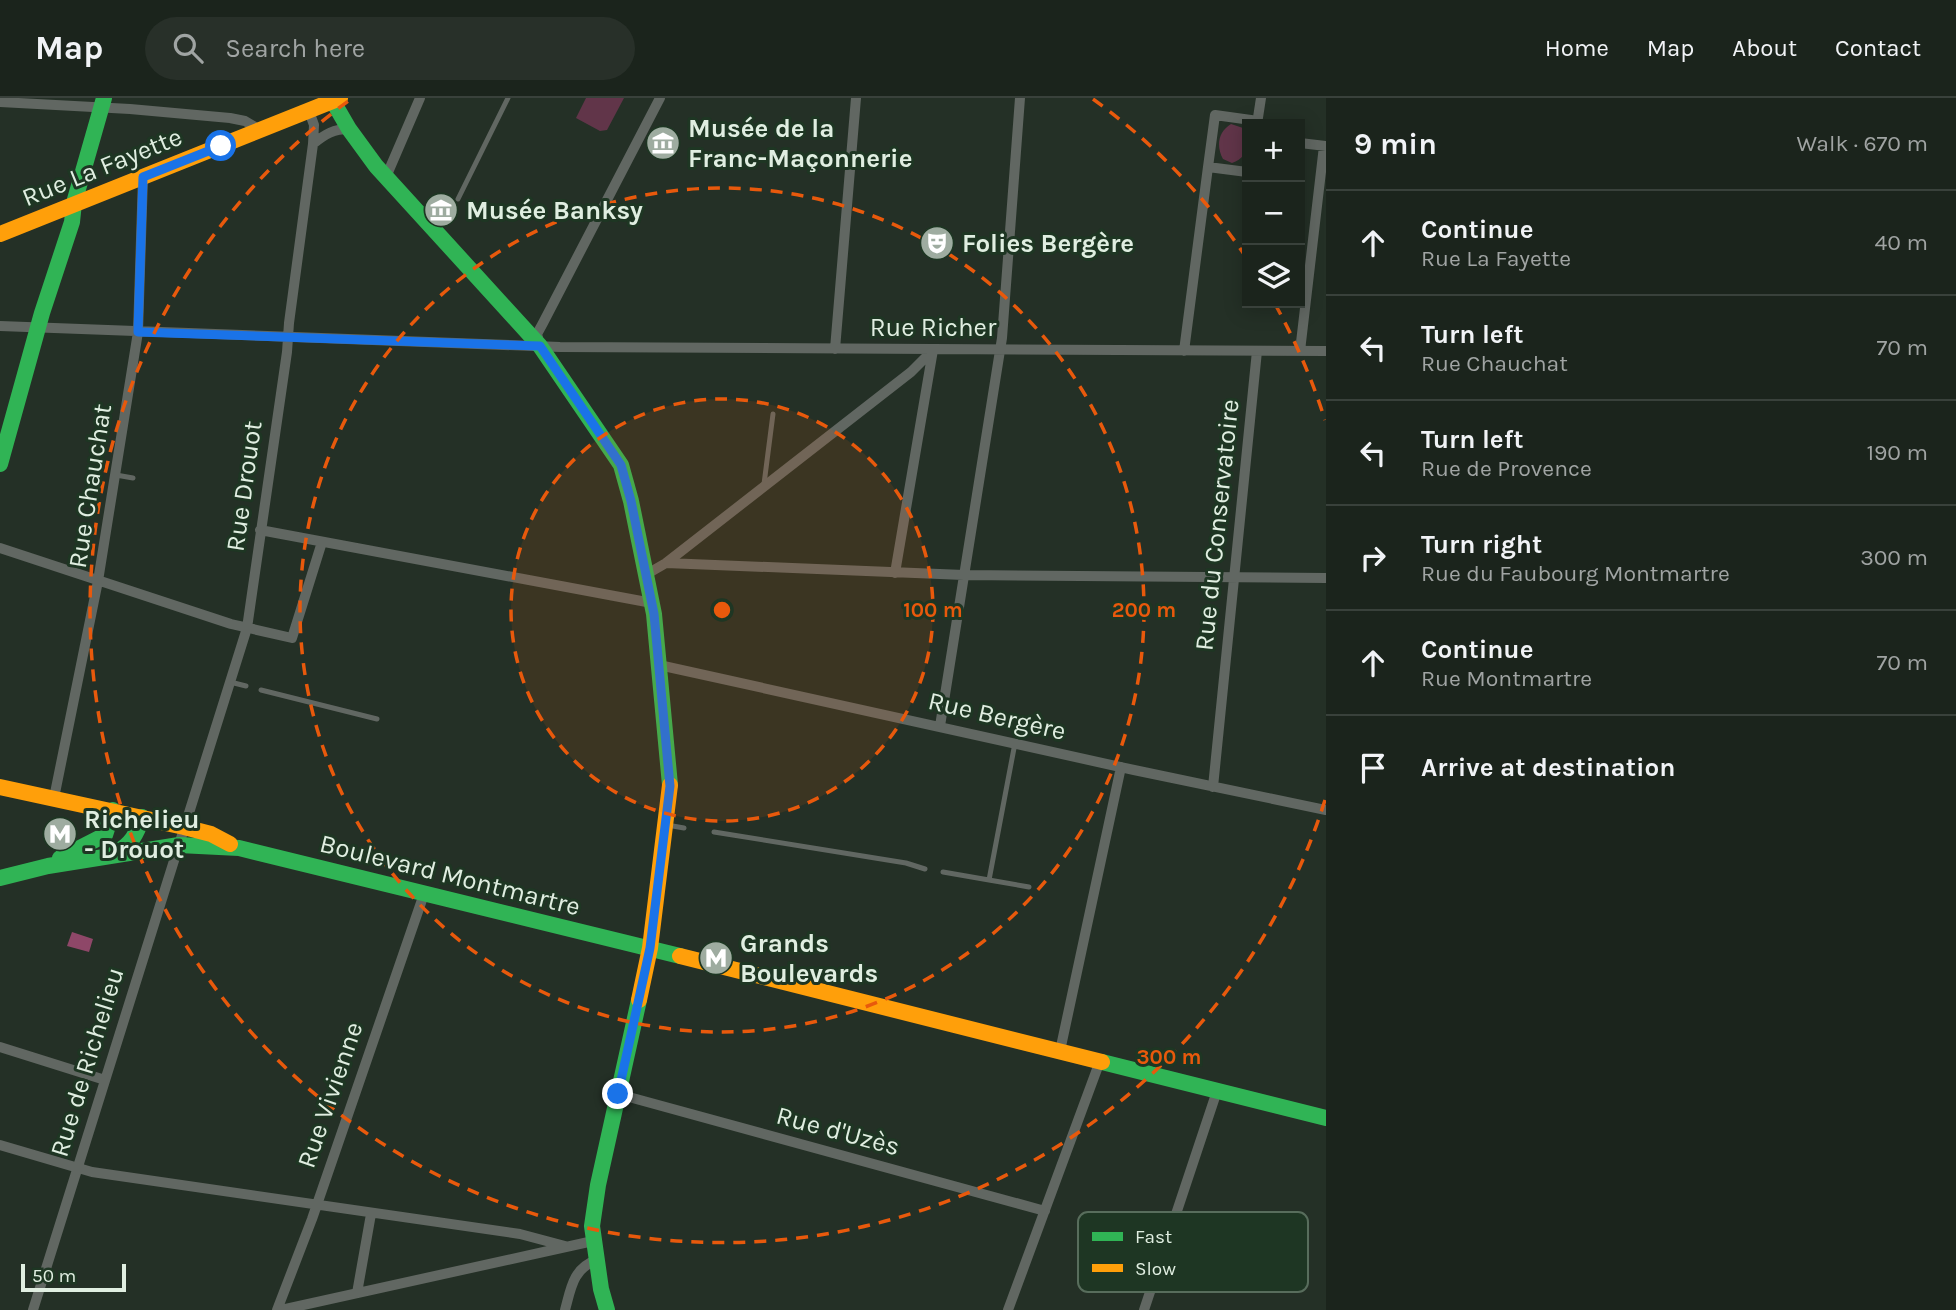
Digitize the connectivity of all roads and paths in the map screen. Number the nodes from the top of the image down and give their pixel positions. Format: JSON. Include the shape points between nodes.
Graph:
{"nodes":[{"id":1,"x":420,"y":98,"type":"edge"},
{"id":2,"x":508,"y":98,"type":"edge"},
{"id":3,"x":660,"y":98,"type":"edge"},
{"id":4,"x":856,"y":98,"type":"edge"},
{"id":5,"x":1020,"y":98,"type":"edge"},
{"id":6,"x":1261,"y":98,"type":"edge"},
{"id":7,"x":334,"y":99,"type":"edge"},
{"id":8,"x":0,"y":102,"type":"edge"},
{"id":9,"x":102,"y":103,"type":"edge"},
{"id":10,"x":309,"y":111,"type":"junction"},
{"id":11,"x":1258,"y":119,"type":"edge"},
{"id":12,"x":1242,"y":120,"type":"edge"},
{"id":13,"x":349,"y":129,"type":"junction"},
{"id":14,"x":260,"y":130,"type":"junction"},
{"id":15,"x":313,"y":144,"type":"junction"},
{"id":16,"x":1305,"y":144,"type":"edge"},
{"id":17,"x":1325,"y":146,"type":"edge"},
{"id":18,"x":1208,"y":167,"type":"junction"},
{"id":19,"x":1242,"y":171,"type":"edge"},
{"id":20,"x":143,"y":177,"type":"junction"},
{"id":21,"x":386,"y":177,"type":"junction"},
{"id":22,"x":458,"y":200,"type":"dead end"},
{"id":23,"x":74,"y":203,"type":"junction"},
{"id":24,"x":0,"y":234,"type":"edge"},
{"id":25,"x":0,"y":327,"type":"edge"},
{"id":26,"x":38,"y":328,"type":"junction"},
{"id":27,"x":138,"y":332,"type":"junction"},
{"id":28,"x":288,"y":338,"type":"junction"},
{"id":29,"x":540,"y":346,"type":"junction"},
{"id":30,"x":835,"y":349,"type":"junction"},
{"id":31,"x":933,"y":349,"type":"junction"},
{"id":32,"x":999,"y":350,"type":"junction"},
{"id":33,"x":1184,"y":351,"type":"junction"},
{"id":34,"x":1257,"y":351,"type":"junction"},
{"id":35,"x":1300,"y":351,"type":"junction"},
{"id":36,"x":1326,"y":351,"type":"edge"},
{"id":37,"x":773,"y":414,"type":"dead end"},
{"id":38,"x":0,"y":464,"type":"edge"},
{"id":39,"x":116,"y":475,"type":"junction"},
{"id":40,"x":133,"y":478,"type":"dead end"},
{"id":41,"x":764,"y":487,"type":"junction"},
{"id":42,"x":260,"y":530,"type":"junction"},
{"id":43,"x":322,"y":542,"type":"junction"},
{"id":44,"x":0,"y":548,"type":"edge"},
{"id":45,"x":666,"y":563,"type":"junction"},
{"id":46,"x":895,"y":573,"type":"junction"},
{"id":47,"x":647,"y":574,"type":"junction"},
{"id":48,"x":964,"y":575,"type":"junction"},
{"id":49,"x":1234,"y":576,"type":"junction"},
{"id":50,"x":1326,"y":578,"type":"edge"},
{"id":51,"x":98,"y":581,"type":"junction"},
{"id":52,"x":652,"y":603,"type":"junction"},
{"id":53,"x":247,"y":628,"type":"junction"},
{"id":54,"x":659,"y":665,"type":"junction"},
{"id":55,"x":230,"y":682,"type":"junction"},
{"id":56,"x":246,"y":686,"type":"dead end"},
{"id":57,"x":261,"y":690,"type":"dead end"},
{"id":58,"x":377,"y":719,"type":"dead end"},
{"id":59,"x":940,"y":726,"type":"junction"},
{"id":60,"x":1015,"y":743,"type":"junction"},
{"id":61,"x":1121,"y":768,"type":"junction"},
{"id":62,"x":1213,"y":787,"type":"junction"},
{"id":63,"x":0,"y":788,"type":"edge"},
{"id":64,"x":54,"y":798,"type":"junction"},
{"id":65,"x":113,"y":810,"type":"junction"},
{"id":66,"x":1326,"y":810,"type":"edge"},
{"id":67,"x":142,"y":817,"type":"junction"},
{"id":68,"x":667,"y":825,"type":"junction"},
{"id":69,"x":184,"y":827,"type":"junction"},
{"id":70,"x":684,"y":828,"type":"dead end"},
{"id":71,"x":714,"y":832,"type":"dead end"},
{"id":72,"x":178,"y":845,"type":"junction"},
{"id":73,"x":239,"y":848,"type":"junction"},
{"id":74,"x":91,"y":859,"type":"junction"},
{"id":75,"x":48,"y":866,"type":"junction"},
{"id":76,"x":925,"y":869,"type":"dead end"},
{"id":77,"x":943,"y":872,"type":"dead end"},
{"id":78,"x":0,"y":878,"type":"edge"},
{"id":79,"x":989,"y":880,"type":"junction"},
{"id":80,"x":1029,"y":887,"type":"dead end"},
{"id":81,"x":424,"y":894,"type":"junction"},
{"id":82,"x":650,"y":948,"type":"junction"},
{"id":83,"x":0,"y":1047,"type":"edge"},
{"id":84,"x":1060,"y":1051,"type":"junction"},
{"id":85,"x":1100,"y":1061,"type":"junction"},
{"id":86,"x":105,"y":1080,"type":"junction"},
{"id":87,"x":1217,"y":1091,"type":"junction"},
{"id":88,"x":618,"y":1094,"type":"junction"},
{"id":89,"x":1326,"y":1118,"type":"edge"},
{"id":90,"x":0,"y":1145,"type":"edge"},
{"id":91,"x":77,"y":1168,"type":"junction"},
{"id":92,"x":317,"y":1206,"type":"junction"},
{"id":93,"x":1045,"y":1212,"type":"junction"},
{"id":94,"x":1177,"y":1212,"type":"edge"},
{"id":95,"x":371,"y":1214,"type":"junction"},
{"id":96,"x":593,"y":1241,"type":"junction"},
{"id":97,"x":565,"y":1246,"type":"junction"},
{"id":98,"x":596,"y":1260,"type":"junction"},
{"id":99,"x":1150,"y":1292,"type":"edge"},
{"id":100,"x":356,"y":1293,"type":"junction"},
{"id":101,"x":33,"y":1310,"type":"edge"},
{"id":102,"x":279,"y":1310,"type":"edge"},
{"id":103,"x":565,"y":1310,"type":"edge"},
{"id":104,"x":607,"y":1310,"type":"edge"},
{"id":105,"x":1008,"y":1310,"type":"edge"},
{"id":106,"x":1144,"y":1310,"type":"edge"}],
"edges":[{"from":1,"to":21,"type":"street"},
{"from":2,"to":22,"type":"lane"},
{"from":3,"to":29,"type":"street","via":[[542,323],[537,334]]},
{"from":4,"to":30,"type":"street"},
{"from":5,"to":32,"type":"street"},
{"from":6,"to":11,"type":"street"},
{"from":7,"to":10,"type":"main road","name":"Rue La Fayette"},
{"from":7,"to":13,"type":"main road"},
{"from":8,"to":9,"type":"street"},
{"from":9,"to":14,"type":"street","via":[[230,118]]},
{"from":9,"to":23,"type":"main road"},
{"from":10,"to":14,"type":"main road","name":"Rue La Fayette"},
{"from":10,"to":15,"type":"street","name":"Rue Drouot"},
{"from":12,"to":18,"type":"street","via":[[1215,115]]},
{"from":13,"to":15,"type":"street","via":[[325,134]]},
{"from":13,"to":21,"type":"main road"},
{"from":14,"to":20,"type":"main road","name":"Rue La Fayette"},
{"from":15,"to":28,"type":"street","name":"Rue Drouot"},
{"from":16,"to":17,"type":"street"},
{"from":17,"to":35,"type":"street"},
{"from":18,"to":19,"type":"street"},
{"from":18,"to":33,"type":"street"},
{"from":20,"to":23,"type":"main road","name":"Rue La Fayette"},
{"from":20,"to":27,"type":"street","name":"Rue Chauchat"},
{"from":21,"to":29,"type":"main road"},
{"from":23,"to":24,"type":"main road","name":"Rue La Fayette"},
{"from":23,"to":26,"type":"main road"},
{"from":25,"to":26,"type":"street","name":"Rue Richer"},
{"from":26,"to":27,"type":"street","name":"Rue Richer"},
{"from":26,"to":38,"type":"main road"},
{"from":27,"to":28,"type":"street","name":"Rue Richer"},
{"from":27,"to":39,"type":"street","name":"Rue Chauchat"},
{"from":28,"to":29,"type":"street","name":"Rue Richer"},
{"from":28,"to":42,"type":"street","name":"Rue Drouot"},
{"from":29,"to":30,"type":"street","name":"Rue Richer"},
{"from":29,"to":47,"type":"main road","via":[[621,465]]},
{"from":30,"to":31,"type":"street","name":"Rue Richer"},
{"from":31,"to":32,"type":"street","name":"Rue Richer"},
{"from":31,"to":41,"type":"street","via":[[911,372]]},
{"from":31,"to":46,"type":"street"},
{"from":32,"to":33,"type":"street","name":"Rue Richer"},
{"from":32,"to":48,"type":"street"},
{"from":33,"to":34,"type":"street","name":"Rue Richer"},
{"from":34,"to":35,"type":"street","name":"Rue Richer"},
{"from":34,"to":49,"type":"street","name":"Rue du Conservatoire"},
{"from":35,"to":36,"type":"street","name":"Rue Richer"},
{"from":37,"to":41,"type":"lane"},
{"from":39,"to":40,"type":"lane"},
{"from":39,"to":51,"type":"street","name":"Rue Chauchat"},
{"from":41,"to":45,"type":"street"},
{"from":42,"to":43,"type":"street"},
{"from":42,"to":53,"type":"street","name":"Rue Drouot"},
{"from":43,"to":52,"type":"street"},
{"from":43,"to":53,"type":"street","via":[[292,638]]},
{"from":44,"to":51,"type":"street"},
{"from":45,"to":46,"type":"street"},
{"from":45,"to":47,"type":"street"},
{"from":46,"to":48,"type":"street"},
{"from":47,"to":52,"type":"main road"},
{"from":48,"to":49,"type":"street"},
{"from":48,"to":59,"type":"street"},
{"from":49,"to":50,"type":"street"},
{"from":49,"to":62,"type":"street","name":"Rue du Conservatoire"},
{"from":51,"to":53,"type":"street"},
{"from":51,"to":64,"type":"street","name":"Rue Chauchat"},
{"from":52,"to":54,"type":"main road"},
{"from":53,"to":55,"type":"street","name":"Rue Drouot"},
{"from":54,"to":59,"type":"street","name":"Rue Bergère"},
{"from":54,"to":68,"type":"main road","via":[[670,786]]},
{"from":55,"to":56,"type":"lane"},
{"from":55,"to":69,"type":"street","name":"Rue Drouot"},
{"from":57,"to":58,"type":"lane"},
{"from":59,"to":60,"type":"street","name":"Rue Bergère"},
{"from":60,"to":61,"type":"street","name":"Rue Bergère"},
{"from":60,"to":79,"type":"lane"},
{"from":61,"to":62,"type":"street","name":"Rue Bergère"},
{"from":61,"to":84,"type":"street"},
{"from":62,"to":66,"type":"street","name":"Rue Bergère"},
{"from":63,"to":64,"type":"main road","name":"Boulevard Montmartre"},
{"from":64,"to":65,"type":"main road","name":"Boulevard Montmartre"},
{"from":65,"to":67,"type":"main road","name":"Boulevard Montmartre"},
{"from":65,"to":75,"type":"main road","via":[[105,835]]},
{"from":67,"to":69,"type":"main road","name":"Boulevard Montmartre"},
{"from":67,"to":74,"type":"main road","via":[[129,845]]},
{"from":68,"to":70,"type":"lane"},
{"from":68,"to":82,"type":"main road"},
{"from":69,"to":72,"type":"street","name":"Rue de Richelieu"},
{"from":69,"to":73,"type":"main road","name":"Boulevard Montmartre"},
{"from":71,"to":76,"type":"lane"},
{"from":72,"to":73,"type":"main road","name":"Boulevard Montmartre"},
{"from":72,"to":74,"type":"main road","name":"Boulevard Montmartre"},
{"from":72,"to":86,"type":"street","name":"Rue de Richelieu"},
{"from":73,"to":81,"type":"main road","name":"Boulevard Montmartre"},
{"from":74,"to":75,"type":"main road"},
{"from":75,"to":78,"type":"main road"},
{"from":77,"to":79,"type":"lane"},
{"from":79,"to":80,"type":"lane"},
{"from":81,"to":82,"type":"main road","name":"Boulevard Montmartre"},
{"from":81,"to":92,"type":"street","name":"Rue Vivienne"},
{"from":82,"to":84,"type":"main road","name":"Boulevard Montmartre"},
{"from":82,"to":88,"type":"main road"},
{"from":83,"to":86,"type":"street"},
{"from":84,"to":85,"type":"main road","name":"Boulevard Montmartre"},
{"from":85,"to":87,"type":"main road","name":"Boulevard Montmartre"},
{"from":85,"to":93,"type":"street"},
{"from":86,"to":91,"type":"street","name":"Rue de Richelieu"},
{"from":87,"to":89,"type":"main road","name":"Boulevard Montmartre"},
{"from":87,"to":94,"type":"street"},
{"from":88,"to":93,"type":"street","name":"Rue d'Uzès"},
{"from":88,"to":96,"type":"main road","via":[[598,1185]]},
{"from":90,"to":91,"type":"street"},
{"from":91,"to":92,"type":"street"},
{"from":91,"to":101,"type":"street","name":"Rue de Richelieu"},
{"from":92,"to":95,"type":"street"},
{"from":92,"to":102,"type":"street","name":"Rue Vivienne"},
{"from":93,"to":105,"type":"street"},
{"from":95,"to":97,"type":"street","via":[[520,1234]]},
{"from":95,"to":100,"type":"street"},
{"from":96,"to":97,"type":"street"},
{"from":96,"to":98,"type":"main road"},
{"from":97,"to":100,"type":"street"},
{"from":98,"to":103,"type":"street","via":[[575,1275]]},
{"from":98,"to":104,"type":"main road"},
{"from":99,"to":106,"type":"street"},
{"from":100,"to":102,"type":"street"}]}
